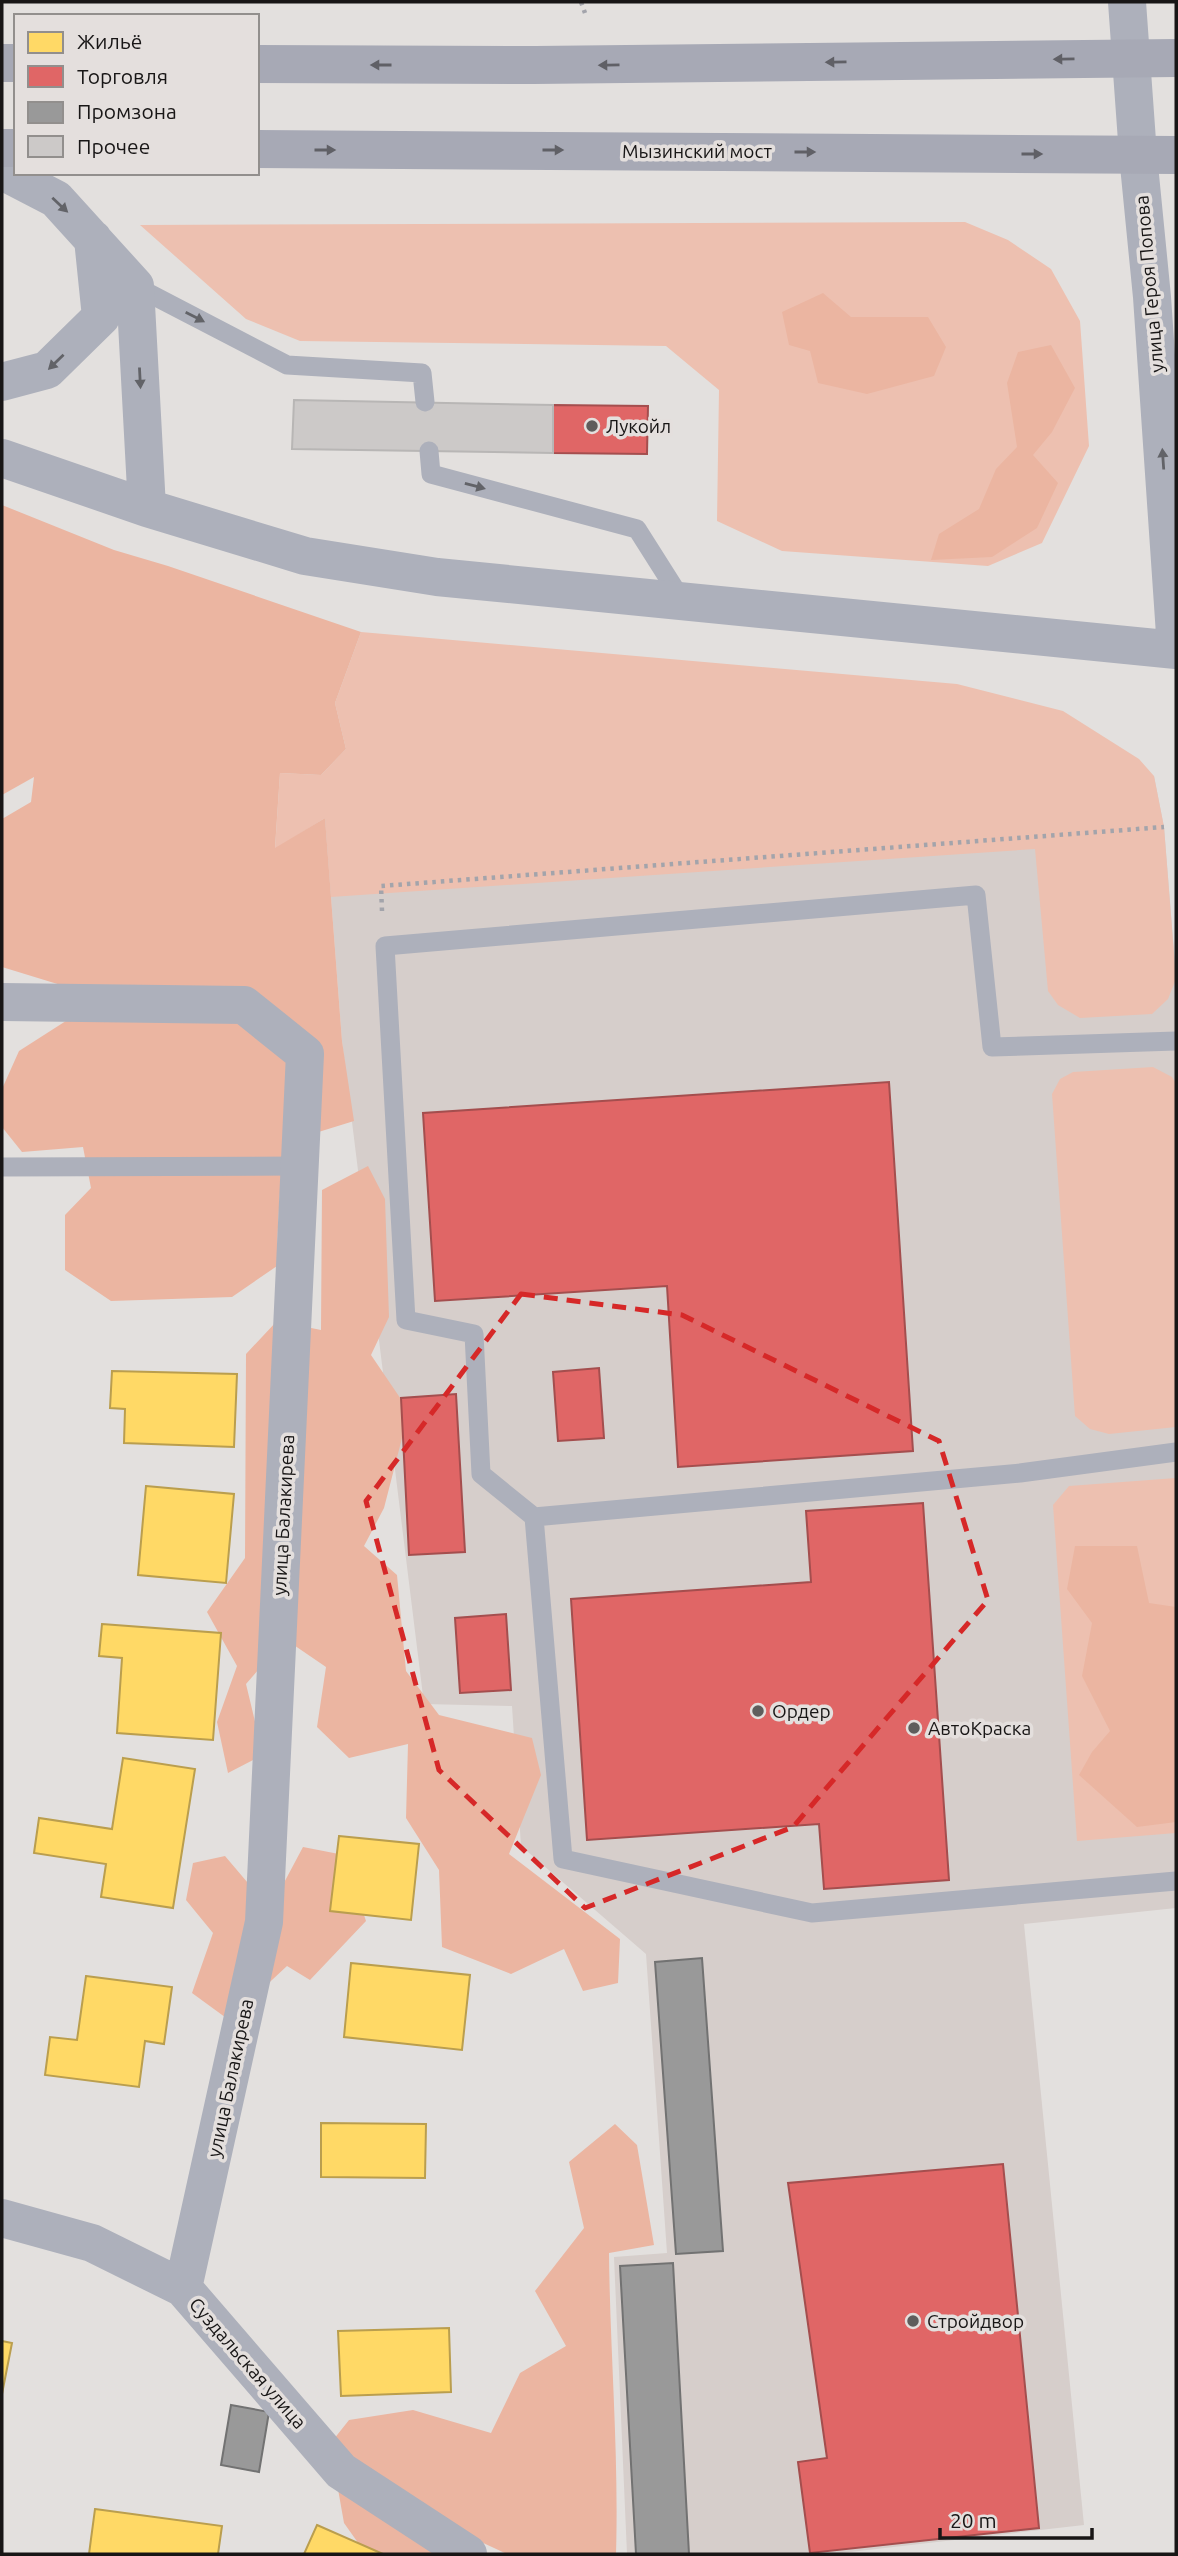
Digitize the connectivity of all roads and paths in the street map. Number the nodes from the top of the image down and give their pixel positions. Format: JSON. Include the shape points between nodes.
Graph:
{"nodes":[{"id":1,"x":581,"y":2,"type":"edge"},
{"id":2,"x":1127,"y":2,"type":"edge"},
{"id":3,"x":585,"y":13,"type":"dead end"},
{"id":4,"x":1176,"y":58,"type":"edge"},
{"id":5,"x":1132,"y":59,"type":"junction"},
{"id":6,"x":259,"y":64,"type":"edge"},
{"id":7,"x":259,"y":149,"type":"edge"},
{"id":8,"x":1138,"y":155,"type":"junction"},
{"id":9,"x":1176,"y":155,"type":"edge"},
{"id":10,"x":2,"y":171,"type":"edge"},
{"id":11,"x":93,"y":239,"type":"junction"},
{"id":12,"x":135,"y":286,"type":"junction"},
{"id":13,"x":2,"y":382,"type":"edge"},
{"id":14,"x":425,"y":402,"type":"dead end"},
{"id":15,"x":429,"y":451,"type":"dead end"},
{"id":16,"x":2,"y":458,"type":"edge"},
{"id":17,"x":146,"y":508,"type":"junction"},
{"id":18,"x":682,"y":600,"type":"junction"},
{"id":19,"x":1176,"y":650,"type":"edge"},
{"id":20,"x":1164,"y":827,"type":"dead end"},
{"id":21,"x":385,"y":946,"type":"junction"},
{"id":22,"x":2,"y":1002,"type":"edge"},
{"id":23,"x":1176,"y":1041,"type":"edge"},
{"id":24,"x":300,"y":1166,"type":"junction"},
{"id":25,"x":2,"y":1167,"type":"edge"},
{"id":26,"x":1176,"y":1452,"type":"edge"},
{"id":27,"x":534,"y":1517,"type":"junction"},
{"id":28,"x":1176,"y":1881,"type":"edge"},
{"id":29,"x":2,"y":2218,"type":"edge"},
{"id":30,"x":184,"y":2288,"type":"junction"},
{"id":31,"x":468,"y":2554,"type":"edge"}],
"edges":[{"from":1,"to":3,"type":"path"},
{"from":2,"to":5,"type":"street","name":"улица Героя Попова"},
{"from":4,"to":5,"type":"main road"},
{"from":5,"to":6,"type":"main road","one_way":true},
{"from":5,"to":8,"type":"street","name":"улица Героя Попова"},
{"from":7,"to":8,"type":"main road","name":"Мызинский мост","one_way":true},
{"from":8,"to":9,"type":"main road","name":"Мызинский мост"},
{"from":19,"to":8,"type":"street","name":"улица Героя Попова","one_way":true},
{"from":10,"to":11,"type":"street","one_way":true,"via":[[56,199]]},
{"from":11,"to":12,"type":"street"},
{"from":11,"to":13,"type":"street","one_way":true,"via":[[101,317],[47,370]]},
{"from":12,"to":14,"type":"lane","one_way":true,"via":[[287,365],[422,373]]},
{"from":12,"to":17,"type":"street","one_way":true},
{"from":15,"to":18,"type":"lane","one_way":true,"via":[[431,474],[637,529]]},
{"from":16,"to":17,"type":"street"},
{"from":17,"to":18,"type":"street","via":[[305,556],[437,577]]},
{"from":18,"to":19,"type":"street"},
{"from":20,"to":21,"type":"path","via":[[381,886]]},
{"from":21,"to":23,"type":"lane","via":[[976,895],[992,1047]]},
{"from":21,"to":27,"type":"lane","via":[[406,1320],[474,1334],[481,1474]]},
{"from":22,"to":24,"type":"street","name":"улица Балакирева","via":[[244,1005],[305,1054]]},
{"from":24,"to":25,"type":"lane"},
{"from":24,"to":30,"type":"street","name":"улица Балакирева","via":[[264,1922]]},
{"from":26,"to":27,"type":"lane","via":[[1020,1473]]},
{"from":27,"to":28,"type":"lane","via":[[563,1859],[812,1913]]},
{"from":29,"to":30,"type":"street","name":"Суздальская улица","via":[[92,2243]]},
{"from":30,"to":31,"type":"street","name":"Суздальская улица","via":[[341,2471]]}]}
